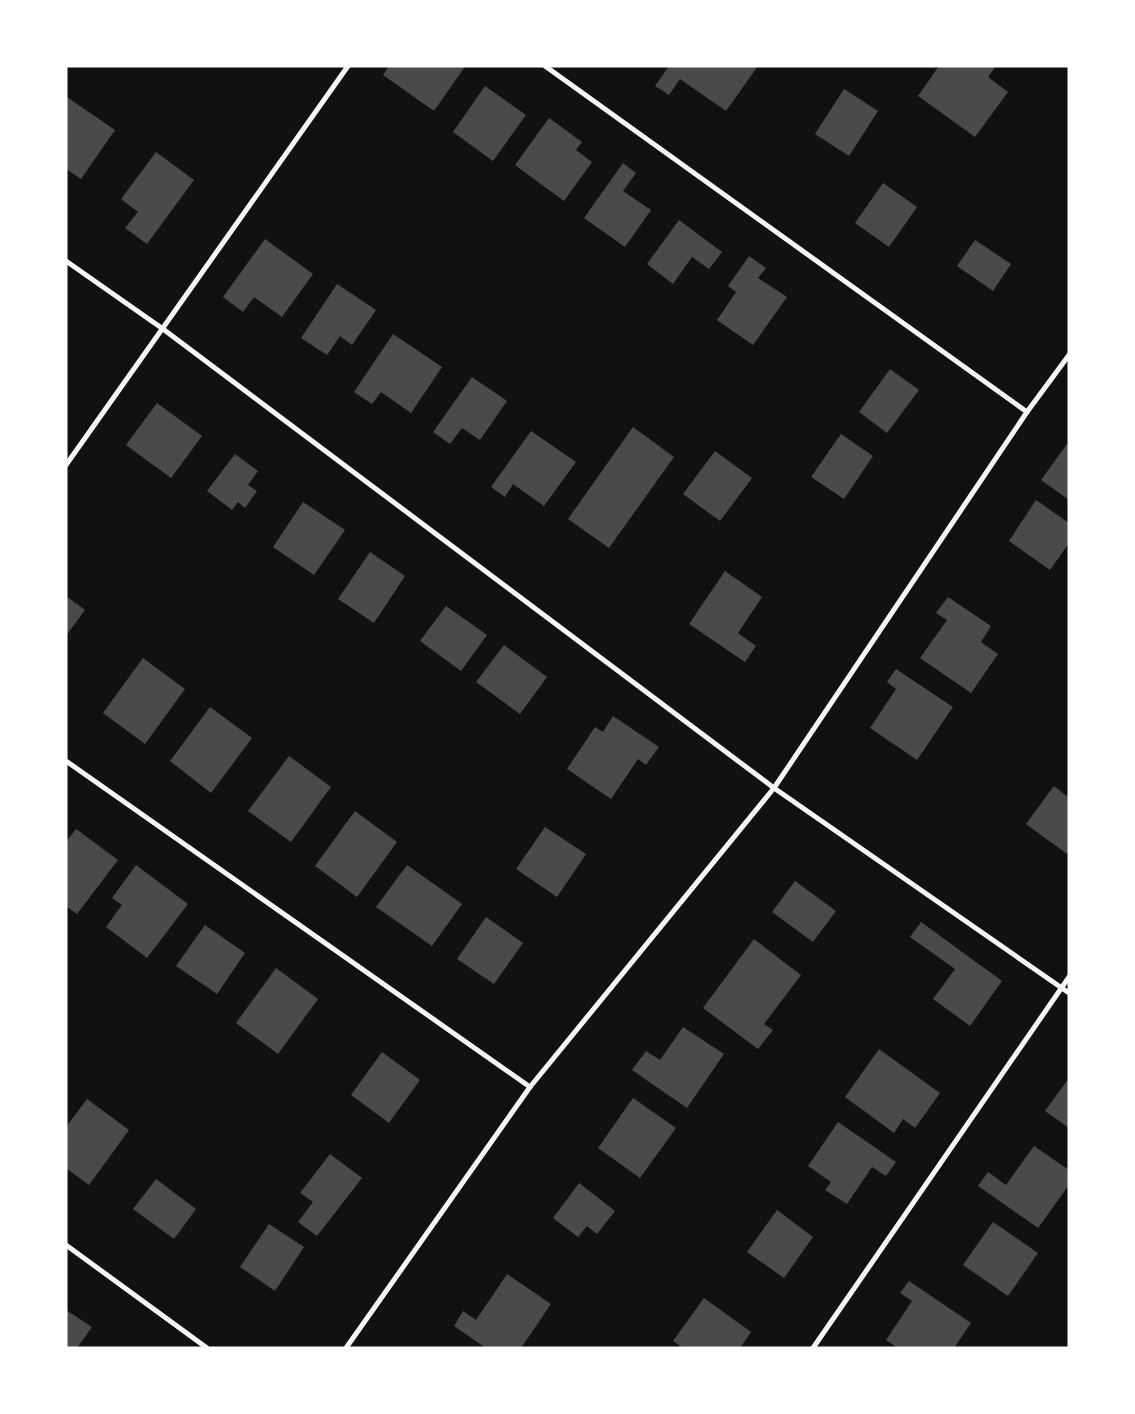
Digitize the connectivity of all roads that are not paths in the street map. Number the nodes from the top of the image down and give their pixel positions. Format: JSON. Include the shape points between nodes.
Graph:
{"nodes":[{"id":1,"x":348,"y":66,"type":"edge"},
{"id":2,"x":545,"y":66,"type":"edge"},
{"id":3,"x":66,"y":261,"type":"edge"},
{"id":4,"x":163,"y":329,"type":"junction"},
{"id":5,"x":1069,"y":355,"type":"edge"},
{"id":6,"x":1027,"y":412,"type":"junction"},
{"id":7,"x":66,"y":465,"type":"edge"},
{"id":8,"x":66,"y":762,"type":"edge"},
{"id":9,"x":774,"y":788,"type":"junction"},
{"id":10,"x":1069,"y":976,"type":"edge"},
{"id":11,"x":1061,"y":988,"type":"junction"},
{"id":12,"x":1069,"y":993,"type":"edge"},
{"id":13,"x":530,"y":1087,"type":"junction"},
{"id":14,"x":66,"y":1245,"type":"edge"},
{"id":15,"x":206,"y":1348,"type":"edge"},
{"id":16,"x":346,"y":1348,"type":"edge"},
{"id":17,"x":813,"y":1348,"type":"edge"}],
"edges":[{"from":1,"to":4,"type":"street"},
{"from":2,"to":6,"type":"street"},
{"from":3,"to":4,"type":"street"},
{"from":4,"to":7,"type":"street"},
{"from":4,"to":9,"type":"street"},
{"from":5,"to":6,"type":"street"},
{"from":6,"to":9,"type":"street"},
{"from":8,"to":13,"type":"street"},
{"from":9,"to":11,"type":"street"},
{"from":9,"to":13,"type":"street"},
{"from":10,"to":11,"type":"street"},
{"from":11,"to":12,"type":"street"},
{"from":11,"to":17,"type":"street"},
{"from":13,"to":16,"type":"street"},
{"from":14,"to":15,"type":"street"}]}
